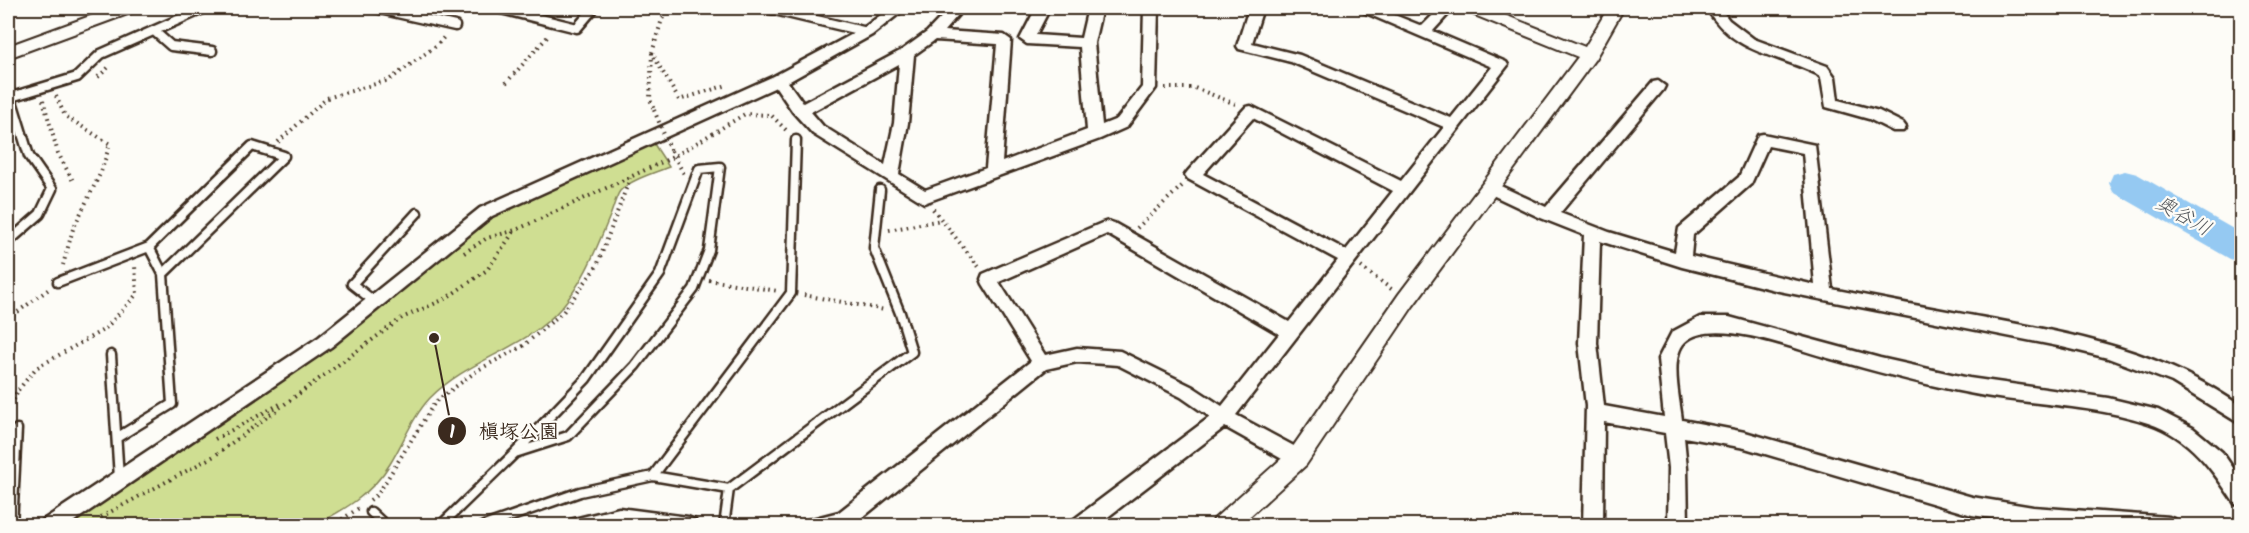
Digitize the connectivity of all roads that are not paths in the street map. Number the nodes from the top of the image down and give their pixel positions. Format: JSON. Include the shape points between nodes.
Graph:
{"nodes":[{"id":1,"x":100,"y":8,"type":"edge"},
{"id":2,"x":127,"y":8,"type":"edge"},
{"id":3,"x":205,"y":8,"type":"edge"},
{"id":4,"x":375,"y":8,"type":"edge"},
{"id":5,"x":497,"y":8,"type":"edge"},
{"id":6,"x":594,"y":8,"type":"edge"},
{"id":7,"x":766,"y":8,"type":"edge"},
{"id":8,"x":899,"y":8,"type":"edge"},
{"id":9,"x":957,"y":8,"type":"edge"},
{"id":10,"x":1043,"y":8,"type":"edge"},
{"id":11,"x":1095,"y":8,"type":"edge"},
{"id":12,"x":1151,"y":8,"type":"edge"},
{"id":13,"x":1256,"y":8,"type":"edge"},
{"id":14,"x":1366,"y":8,"type":"edge"},
{"id":15,"x":1446,"y":8,"type":"edge"},
{"id":16,"x":1473,"y":8,"type":"edge"},
{"id":17,"x":1616,"y":8,"type":"edge"},
{"id":18,"x":1713,"y":8,"type":"edge"},
{"id":19,"x":455,"y":26,"type":"road end"},
{"id":20,"x":154,"y":30,"type":"junction"},
{"id":21,"x":867,"y":32,"type":"junction"},
{"id":22,"x":1424,"y":32,"type":"junction"},
{"id":23,"x":932,"y":35,"type":"junction"},
{"id":24,"x":1028,"y":39,"type":"junction"},
{"id":25,"x":8,"y":40,"type":"edge"},
{"id":26,"x":1004,"y":40,"type":"junction"},
{"id":27,"x":1087,"y":43,"type":"junction"},
{"id":28,"x":212,"y":51,"type":"dead end"},
{"id":29,"x":8,"y":52,"type":"edge"},
{"id":30,"x":907,"y":53,"type":"junction"},
{"id":31,"x":1589,"y":55,"type":"junction"},
{"id":32,"x":779,"y":80,"type":"junction"},
{"id":33,"x":1658,"y":86,"type":"dead end"},
{"id":34,"x":8,"y":88,"type":"edge"},
{"id":35,"x":9,"y":98,"type":"edge"},
{"id":36,"x":801,"y":111,"type":"junction"},
{"id":37,"x":1454,"y":125,"type":"junction"},
{"id":38,"x":1898,"y":127,"type":"dead end"},
{"id":39,"x":1095,"y":135,"type":"junction"},
{"id":40,"x":796,"y":140,"type":"dead end"},
{"id":41,"x":993,"y":172,"type":"junction"},
{"id":42,"x":891,"y":175,"type":"junction"},
{"id":43,"x":1492,"y":188,"type":"junction"},
{"id":44,"x":1402,"y":189,"type":"junction"},
{"id":45,"x":880,"y":190,"type":"dead end"},
{"id":46,"x":417,"y":213,"type":"dead end"},
{"id":47,"x":1549,"y":215,"type":"junction"},
{"id":48,"x":1592,"y":232,"type":"junction"},
{"id":49,"x":8,"y":242,"type":"edge"},
{"id":50,"x":149,"y":247,"type":"junction"},
{"id":51,"x":1348,"y":258,"type":"junction"},
{"id":52,"x":1682,"y":261,"type":"junction"},
{"id":53,"x":163,"y":274,"type":"junction"},
{"id":54,"x":58,"y":282,"type":"road end"},
{"id":55,"x":1824,"y":292,"type":"junction"},
{"id":56,"x":375,"y":302,"type":"junction"},
{"id":57,"x":1289,"y":331,"type":"junction"},
{"id":58,"x":111,"y":355,"type":"dead end"},
{"id":59,"x":1041,"y":363,"type":"junction"},
{"id":60,"x":1594,"y":412,"type":"junction"},
{"id":61,"x":1224,"y":417,"type":"junction"},
{"id":62,"x":2241,"y":417,"type":"edge"},
{"id":63,"x":1675,"y":426,"type":"junction"},
{"id":64,"x":17,"y":429,"type":"dead end"},
{"id":65,"x":118,"y":437,"type":"junction"},
{"id":66,"x":515,"y":453,"type":"junction"},
{"id":67,"x":1298,"y":458,"type":"junction"},
{"id":68,"x":653,"y":476,"type":"junction"},
{"id":69,"x":118,"y":478,"type":"junction"},
{"id":70,"x":729,"y":489,"type":"junction"},
{"id":71,"x":2241,"y":498,"type":"edge"},
{"id":72,"x":371,"y":512,"type":"dead end"},
{"id":73,"x":12,"y":525,"type":"edge"},
{"id":74,"x":50,"y":525,"type":"edge"},
{"id":75,"x":386,"y":525,"type":"edge"},
{"id":76,"x":440,"y":525,"type":"edge"},
{"id":77,"x":484,"y":525,"type":"edge"},
{"id":78,"x":577,"y":525,"type":"edge"},
{"id":79,"x":688,"y":525,"type":"edge"},
{"id":80,"x":724,"y":525,"type":"edge"},
{"id":81,"x":815,"y":525,"type":"edge"},
{"id":82,"x":1080,"y":525,"type":"edge"},
{"id":83,"x":1222,"y":525,"type":"edge"},
{"id":84,"x":1593,"y":525,"type":"edge"},
{"id":85,"x":1678,"y":525,"type":"edge"},
{"id":86,"x":2169,"y":525,"type":"edge"}],
"edges":[{"from":1,"to":25,"type":"street"},
{"from":2,"to":29,"type":"street"},
{"from":3,"to":20,"type":"lane"},
{"from":4,"to":19,"type":"lane"},
{"from":5,"to":6,"type":"lane","via":[[577,28]]},
{"from":7,"to":21,"type":"lane"},
{"from":8,"to":21,"type":"street"},
{"from":9,"to":23,"type":"street"},
{"from":10,"to":24,"type":"street"},
{"from":11,"to":27,"type":"street"},
{"from":12,"to":39,"type":"street","via":[[1149,88],[1122,123]]},
{"from":13,"to":37,"type":"street","via":[[1244,46],[1295,58]]},
{"from":14,"to":22,"type":"street"},
{"from":15,"to":22,"type":"street"},
{"from":16,"to":31,"type":"street"},
{"from":17,"to":31,"type":"street"},
{"from":18,"to":38,"type":"street","via":[[1725,25],[1754,46],[1822,70],[1828,77],[1831,103],[1874,115]]},
{"from":20,"to":28,"type":"lane","via":[[171,46]]},
{"from":20,"to":35,"type":"lane","via":[[101,54],[77,77]]},
{"from":21,"to":32,"type":"street"},
{"from":22,"to":37,"type":"street","via":[[1501,65]]},
{"from":23,"to":26,"type":"street"},
{"from":23,"to":30,"type":"street"},
{"from":24,"to":26,"type":"street"},
{"from":24,"to":27,"type":"street"},
{"from":26,"to":41,"type":"street"},
{"from":27,"to":39,"type":"street"},
{"from":30,"to":36,"type":"street"},
{"from":30,"to":42,"type":"street","via":[[901,123]]},
{"from":31,"to":43,"type":"street"},
{"from":32,"to":36,"type":"street"},
{"from":32,"to":56,"type":"street","via":[[486,212]]},
{"from":33,"to":47,"type":"street"},
{"from":34,"to":35,"type":"lane"},
{"from":35,"to":49,"type":"lane","via":[[29,156],[52,189],[40,214]]},
{"from":36,"to":42,"type":"street","via":[[818,130]]},
{"from":37,"to":44,"type":"street"},
{"from":39,"to":41,"type":"street"},
{"from":40,"to":68,"type":"lane","via":[[791,293]]},
{"from":41,"to":42,"type":"street","via":[[924,197]]},
{"from":43,"to":47,"type":"street"},
{"from":43,"to":67,"type":"street","via":[[1406,300]]},
{"from":44,"to":51,"type":"street"},
{"from":44,"to":51,"type":"street","via":[[1251,111],[1193,175]]},
{"from":45,"to":70,"type":"lane","via":[[874,248],[912,352]]},
{"from":46,"to":56,"type":"lane","via":[[352,284]]},
{"from":47,"to":48,"type":"street"},
{"from":48,"to":52,"type":"street"},
{"from":48,"to":60,"type":"street","via":[[1588,344]]},
{"from":50,"to":53,"type":"lane"},
{"from":50,"to":53,"type":"lane","via":[[252,146],[284,156]]},
{"from":50,"to":54,"type":"lane"},
{"from":51,"to":57,"type":"street"},
{"from":52,"to":55,"type":"street"},
{"from":52,"to":55,"type":"street","via":[[1685,232],[1745,180],[1762,139],[1810,149]]},
{"from":53,"to":65,"type":"lane","via":[[172,404]]},
{"from":55,"to":62,"type":"street","via":[[2104,350],[2156,367],[2214,396]]},
{"from":56,"to":69,"type":"street","via":[[325,342]]},
{"from":57,"to":59,"type":"street","via":[[1108,227],[989,279]]},
{"from":57,"to":61,"type":"street"},
{"from":58,"to":65,"type":"lane"},
{"from":59,"to":61,"type":"street","via":[[1077,355],[1119,358],[1187,392]]},
{"from":59,"to":81,"type":"street","via":[[844,520]]},
{"from":60,"to":63,"type":"street"},
{"from":60,"to":84,"type":"street"},
{"from":61,"to":67,"type":"street"},
{"from":61,"to":82,"type":"street"},
{"from":63,"to":71,"type":"street","via":[[1667,359],[1678,337],[1700,324],[1729,324],[1969,386],[2152,416],[2187,434],[2215,458]]},
{"from":63,"to":85,"type":"street"},
{"from":63,"to":86,"type":"street","via":[[1796,453],[1972,506],[2033,516]]},
{"from":64,"to":73,"type":"lane"},
{"from":65,"to":69,"type":"lane"},
{"from":66,"to":66,"type":"lane","via":[[568,436],[635,366],[694,289],[709,250],[720,167],[699,169],[660,274],[586,380]]},
{"from":66,"to":76,"type":"lane"},
{"from":67,"to":83,"type":"street"},
{"from":68,"to":70,"type":"lane"},
{"from":68,"to":77,"type":"lane","via":[[580,492]]},
{"from":69,"to":74,"type":"street"},
{"from":70,"to":80,"type":"lane"},
{"from":72,"to":75,"type":"lane"},
{"from":78,"to":79,"type":"street","via":[[619,517]]}]}
